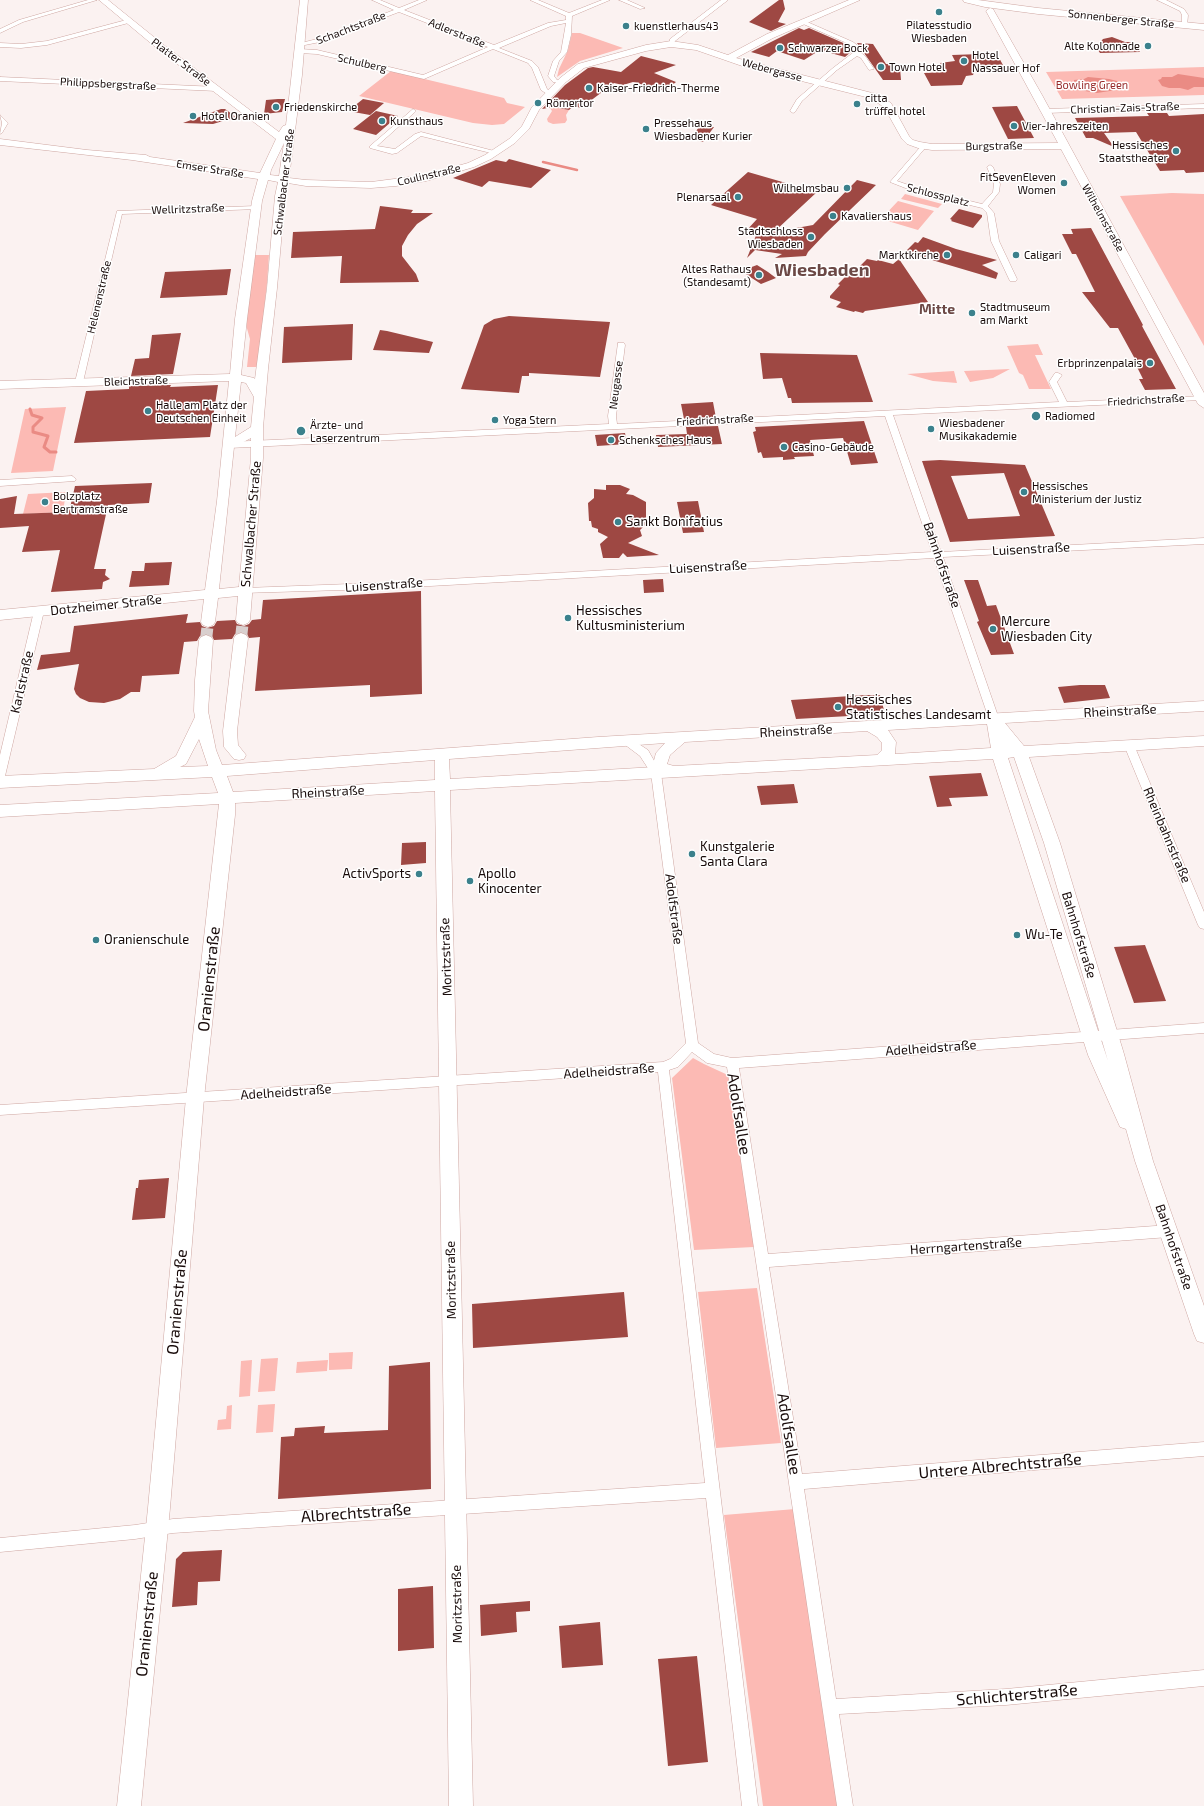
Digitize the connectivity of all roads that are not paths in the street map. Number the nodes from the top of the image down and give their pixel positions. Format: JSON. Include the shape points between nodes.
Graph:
{"nodes":[{"id":1,"x":94,"y":0,"type":"edge"},
{"id":2,"x":103,"y":0,"type":"edge"},
{"id":3,"x":304,"y":0,"type":"edge"},
{"id":4,"x":375,"y":0,"type":"edge"},
{"id":5,"x":424,"y":0,"type":"edge"},
{"id":6,"x":534,"y":0,"type":"edge"},
{"id":7,"x":607,"y":0,"type":"edge"},
{"id":8,"x":622,"y":0,"type":"edge"},
{"id":9,"x":725,"y":0,"type":"edge"},
{"id":10,"x":856,"y":0,"type":"edge"},
{"id":11,"x":960,"y":0,"type":"edge"},
{"id":12,"x":1160,"y":0,"type":"edge"},
{"id":13,"x":971,"y":1,"type":"edge"},
{"id":14,"x":1005,"y":7,"type":"junction"},
{"id":15,"x":642,"y":8,"type":"dead end"},
{"id":16,"x":400,"y":10,"type":"junction"},
{"id":17,"x":993,"y":10,"type":"junction"},
{"id":18,"x":1038,"y":11,"type":"junction"},
{"id":19,"x":569,"y":18,"type":"junction"},
{"id":20,"x":130,"y":21,"type":"junction"},
{"id":21,"x":803,"y":22,"type":"junction"},
{"id":22,"x":1185,"y":25,"type":"junction"},
{"id":23,"x":1204,"y":27,"type":"edge"},
{"id":24,"x":0,"y":31,"type":"edge"},
{"id":25,"x":671,"y":44,"type":"junction"},
{"id":26,"x":0,"y":46,"type":"edge"},
{"id":27,"x":493,"y":47,"type":"junction"},
{"id":28,"x":300,"y":48,"type":"junction"},
{"id":29,"x":857,"y":53,"type":"junction"},
{"id":30,"x":729,"y":58,"type":"junction"},
{"id":31,"x":870,"y":69,"type":"dead end"},
{"id":32,"x":0,"y":79,"type":"edge"},
{"id":33,"x":560,"y":82,"type":"junction"},
{"id":34,"x":819,"y":83,"type":"junction"},
{"id":35,"x":217,"y":89,"type":"junction"},
{"id":36,"x":550,"y":94,"type":"junction"},
{"id":37,"x":1204,"y":106,"type":"edge"},
{"id":38,"x":413,"y":111,"type":"dead end"},
{"id":39,"x":793,"y":111,"type":"dead end"},
{"id":40,"x":1045,"y":111,"type":"junction"},
{"id":41,"x":0,"y":117,"type":"edge"},
{"id":42,"x":0,"y":132,"type":"edge"},
{"id":43,"x":284,"y":137,"type":"junction"},
{"id":44,"x":0,"y":142,"type":"edge"},
{"id":45,"x":924,"y":146,"type":"junction"},
{"id":46,"x":1064,"y":146,"type":"junction"},
{"id":47,"x":496,"y":152,"type":"junction"},
{"id":48,"x":136,"y":158,"type":"junction"},
{"id":49,"x":272,"y":158,"type":"junction"},
{"id":50,"x":252,"y":165,"type":"junction"},
{"id":51,"x":990,"y":167,"type":"dead end"},
{"id":52,"x":267,"y":176,"type":"junction"},
{"id":53,"x":284,"y":177,"type":"junction"},
{"id":54,"x":316,"y":184,"type":"junction"},
{"id":55,"x":359,"y":185,"type":"junction"},
{"id":56,"x":280,"y":196,"type":"junction"},
{"id":57,"x":984,"y":206,"type":"junction"},
{"id":58,"x":256,"y":208,"type":"junction"},
{"id":59,"x":119,"y":212,"type":"joint"},
{"id":60,"x":278,"y":214,"type":"junction"},
{"id":61,"x":276,"y":250,"type":"junction"},
{"id":62,"x":249,"y":264,"type":"junction"},
{"id":63,"x":1012,"y":279,"type":"dead end"},
{"id":64,"x":621,"y":345,"type":"dead end"},
{"id":65,"x":1058,"y":375,"type":"dead end"},
{"id":66,"x":235,"y":377,"type":"junction"},
{"id":67,"x":79,"y":382,"type":"junction"},
{"id":68,"x":0,"y":386,"type":"edge"},
{"id":69,"x":260,"y":398,"type":"junction"},
{"id":70,"x":1203,"y":400,"type":"edge"},
{"id":71,"x":1064,"y":404,"type":"junction"},
{"id":72,"x":888,"y":412,"type":"junction"},
{"id":73,"x":613,"y":425,"type":"junction"},
{"id":74,"x":257,"y":428,"type":"junction"},
{"id":75,"x":257,"y":444,"type":"junction"},
{"id":76,"x":228,"y":445,"type":"junction"},
{"id":77,"x":60,"y":471,"type":"dead end"},
{"id":78,"x":72,"y":479,"type":"dead end"},
{"id":79,"x":45,"y":480,"type":"junction"},
{"id":80,"x":0,"y":483,"type":"edge"},
{"id":81,"x":1204,"y":541,"type":"edge"},
{"id":82,"x":938,"y":554,"type":"junction"},
{"id":83,"x":245,"y":591,"type":"junction"},
{"id":84,"x":212,"y":594,"type":"junction"},
{"id":85,"x":39,"y":611,"type":"junction"},
{"id":86,"x":0,"y":615,"type":"edge"},
{"id":87,"x":243,"y":620,"type":"tunnel mouth"},
{"id":88,"x":208,"y":622,"type":"tunnel mouth"},
{"id":89,"x":241,"y":638,"type":"tunnel mouth"},
{"id":90,"x":206,"y":640,"type":"tunnel mouth"},
{"id":91,"x":1204,"y":706,"type":"edge"},
{"id":92,"x":202,"y":718,"type":"junction"},
{"id":93,"x":994,"y":719,"type":"junction"},
{"id":94,"x":870,"y":726,"type":"junction"},
{"id":95,"x":680,"y":738,"type":"junction"},
{"id":96,"x":207,"y":740,"type":"junction"},
{"id":97,"x":628,"y":741,"type":"junction"},
{"id":98,"x":1204,"y":741,"type":"edge"},
{"id":99,"x":1129,"y":745,"type":"junction"},
{"id":100,"x":1020,"y":752,"type":"junction"},
{"id":101,"x":998,"y":753,"type":"junction"},
{"id":102,"x":239,"y":755,"type":"junction"},
{"id":103,"x":442,"y":755,"type":"junction"},
{"id":104,"x":881,"y":760,"type":"junction"},
{"id":105,"x":271,"y":766,"type":"junction"},
{"id":106,"x":217,"y":771,"type":"junction"},
{"id":107,"x":675,"y":772,"type":"junction"},
{"id":108,"x":656,"y":773,"type":"junction"},
{"id":109,"x":157,"y":774,"type":"junction"},
{"id":110,"x":0,"y":776,"type":"edge"},
{"id":111,"x":0,"y":782,"type":"edge"},
{"id":112,"x":443,"y":785,"type":"junction"},
{"id":113,"x":227,"y":798,"type":"junction"},
{"id":114,"x":0,"y":811,"type":"edge"},
{"id":115,"x":1204,"y":925,"type":"edge"},
{"id":116,"x":1204,"y":1028,"type":"edge"},
{"id":117,"x":1109,"y":1034,"type":"junction"},
{"id":118,"x":1090,"y":1035,"type":"junction"},
{"id":119,"x":692,"y":1045,"type":"junction"},
{"id":120,"x":732,"y":1063,"type":"junction"},
{"id":121,"x":663,"y":1067,"type":"junction"},
{"id":122,"x":448,"y":1081,"type":"junction"},
{"id":123,"x":195,"y":1098,"type":"junction"},
{"id":124,"x":0,"y":1110,"type":"edge"},
{"id":125,"x":1144,"y":1161,"type":"junction"},
{"id":126,"x":1169,"y":1231,"type":"junction"},
{"id":127,"x":762,"y":1261,"type":"junction"},
{"id":128,"x":1204,"y":1334,"type":"edge"},
{"id":129,"x":1204,"y":1449,"type":"edge"},
{"id":130,"x":796,"y":1482,"type":"junction"},
{"id":131,"x":712,"y":1490,"type":"junction"},
{"id":132,"x":456,"y":1507,"type":"junction"},
{"id":133,"x":157,"y":1527,"type":"junction"},
{"id":134,"x":0,"y":1545,"type":"edge"},
{"id":135,"x":1204,"y":1678,"type":"edge"},
{"id":136,"x":830,"y":1707,"type":"junction"},
{"id":137,"x":129,"y":1806,"type":"edge"},
{"id":138,"x":461,"y":1806,"type":"edge"},
{"id":139,"x":750,"y":1806,"type":"edge"},
{"id":140,"x":845,"y":1806,"type":"edge"}],
"edges":[{"from":1,"to":24,"type":"street","via":[[21,21]]},
{"from":2,"to":20,"type":"main road","name":"Platter Straße"},
{"from":3,"to":28,"type":"main road","name":"Schwalbacher Straße"},
{"from":4,"to":16,"type":"street","name":"Adlerstraße"},
{"from":5,"to":16,"type":"street","name":"Schachtstraße"},
{"from":6,"to":19,"type":"street"},
{"from":7,"to":19,"type":"street"},
{"from":8,"to":15,"type":"street"},
{"from":9,"to":25,"type":"street","via":[[672,40]]},
{"from":10,"to":21,"type":"main road"},
{"from":11,"to":17,"type":"main road"},
{"from":12,"to":22,"type":"street","via":[[1182,10]]},
{"from":13,"to":14,"type":"main road","name":"Sonnenberger Straße"},
{"from":13,"to":17,"type":"main road"},
{"from":14,"to":17,"type":"main road","name":"Sonnenberger Straße"},
{"from":14,"to":18,"type":"main road","name":"Sonnenberger Straße"},
{"from":16,"to":27,"type":"street","name":"Adlerstraße"},
{"from":16,"to":28,"type":"street","name":"Schachtstraße"},
{"from":17,"to":18,"type":"main road","name":"Sonnenberger Straße"},
{"from":17,"to":40,"type":"main road","name":"Wilhelmstraße"},
{"from":18,"to":22,"type":"main road","name":"Sonnenberger Straße"},
{"from":19,"to":27,"type":"street"},
{"from":19,"to":33,"type":"street","via":[[564,52],[556,61],[551,76]]},
{"from":20,"to":26,"type":"street","via":[[47,43]]},
{"from":20,"to":35,"type":"main road","name":"Platter Straße"},
{"from":21,"to":29,"type":"street","via":[[851,43],[856,47]]},
{"from":21,"to":30,"type":"main road"},
{"from":22,"to":23,"type":"main road","name":"Sonnenberger Straße"},
{"from":25,"to":30,"type":"main road","name":"Webergasse","via":[[698,48]]},
{"from":25,"to":33,"type":"main road","name":"Coulinstraße","via":[[586,64]]},
{"from":27,"to":28,"type":"street","name":"Schulberg","via":[[424,77]]},
{"from":27,"to":36,"type":"street","name":"Adlerstraße","via":[[530,62],[544,90]]},
{"from":28,"to":43,"type":"main road","name":"Schwalbacher Straße","via":[[292,114]]},
{"from":29,"to":31,"type":"street","via":[[863,56]]},
{"from":29,"to":34,"type":"street"},
{"from":30,"to":34,"type":"main road","name":"Webergasse"},
{"from":32,"to":35,"type":"street","name":"Philippsbergstraße"},
{"from":33,"to":36,"type":"main road","name":"Coulinstraße"},
{"from":34,"to":39,"type":"street","via":[[799,100]]},
{"from":34,"to":45,"type":"main road","name":"Webergasse","via":[[873,96],[888,105],[907,140]]},
{"from":35,"to":43,"type":"main road","name":"Platter Straße"},
{"from":36,"to":47,"type":"main road","name":"Coulinstraße","via":[[533,112],[523,131]]},
{"from":37,"to":40,"type":"street","name":"Christian-Zais-Straße"},
{"from":38,"to":47,"type":"street","via":[[372,147],[398,151],[421,134]]},
{"from":40,"to":46,"type":"main road","name":"Wilhelmstraße"},
{"from":41,"to":42,"type":"street","via":[[5,123]]},
{"from":43,"to":49,"type":"main road","name":"Schwalbacher Straße"},
{"from":43,"to":53,"type":"main road","name":"Schwalbacher Straße"},
{"from":44,"to":48,"type":"main road","name":"Emser Straße"},
{"from":45,"to":46,"type":"main road","name":"Burgstraße"},
{"from":45,"to":57,"type":"street","name":"Schlossplatz","via":[[893,182]]},
{"from":46,"to":70,"type":"main road","name":"Wilhelmstraße"},
{"from":47,"to":55,"type":"main road","name":"Coulinstraße","via":[[471,164],[435,176],[396,183]]},
{"from":48,"to":50,"type":"main road","name":"Emser Straße"},
{"from":48,"to":52,"type":"main road","name":"Emser Straße"},
{"from":49,"to":50,"type":"main road"},
{"from":49,"to":52,"type":"main road","name":"Schwalbacher Straße"},
{"from":50,"to":52,"type":"main road","name":"Emser Straße"},
{"from":51,"to":57,"type":"street","via":[[997,184],[996,192]]},
{"from":52,"to":53,"type":"main road","name":"Emser Straße"},
{"from":52,"to":58,"type":"main road","name":"Schwalbacher Straße"},
{"from":52,"to":60,"type":"main road","via":[[269,196]]},
{"from":53,"to":54,"type":"main road","name":"Coulinstraße"},
{"from":53,"to":55,"type":"main road","name":"Coulinstraße"},
{"from":53,"to":56,"type":"main road","name":"Schwalbacher Straße"},
{"from":54,"to":55,"type":"main road","name":"Coulinstraße"},
{"from":54,"to":56,"type":"main road"},
{"from":56,"to":60,"type":"main road","name":"Schwalbacher Straße"},
{"from":57,"to":63,"type":"street","via":[[990,213],[995,241]]},
{"from":58,"to":59,"type":"street","name":"Wellritzstraße"},
{"from":58,"to":62,"type":"main road","name":"Schwalbacher Straße"},
{"from":59,"to":67,"type":"street","name":"Helenenstraße"},
{"from":60,"to":61,"type":"main road","name":"Schwalbacher Straße"},
{"from":61,"to":62,"type":"main road","name":"Schwalbacher Straße"},
{"from":61,"to":69,"type":"main road","name":"Schwalbacher Straße"},
{"from":62,"to":66,"type":"main road","name":"Schwalbacher Straße"},
{"from":64,"to":73,"type":"street","name":"Neugasse"},
{"from":65,"to":71,"type":"street","via":[[1053,382]]},
{"from":66,"to":67,"type":"main road","name":"Bleichstraße"},
{"from":66,"to":69,"type":"main road","name":"Bleichstraße","via":[[250,380]]},
{"from":66,"to":76,"type":"main road","name":"Schwalbacher Straße"},
{"from":67,"to":68,"type":"main road","name":"Bleichstraße"},
{"from":69,"to":74,"type":"main road","name":"Schwalbacher Straße"},
{"from":70,"to":71,"type":"street","name":"Friedrichstraße"},
{"from":71,"to":72,"type":"street","name":"Friedrichstraße"},
{"from":72,"to":73,"type":"street","name":"Friedrichstraße"},
{"from":72,"to":82,"type":"street","name":"Bahnhofstraße"},
{"from":73,"to":75,"type":"street","name":"Friedrichstraße"},
{"from":74,"to":75,"type":"main road","name":"Schwalbacher Straße"},
{"from":74,"to":76,"type":"main road"},
{"from":75,"to":76,"type":"street","name":"Friedrichstraße"},
{"from":75,"to":83,"type":"main road","name":"Schwalbacher Straße"},
{"from":76,"to":84,"type":"main road","name":"Schwalbacher Straße"},
{"from":77,"to":79,"type":"street"},
{"from":78,"to":79,"type":"street"},
{"from":79,"to":80,"type":"street"},
{"from":81,"to":82,"type":"street","name":"Luisenstraße"},
{"from":82,"to":83,"type":"street","name":"Luisenstraße","via":[[359,587]]},
{"from":82,"to":93,"type":"street","name":"Bahnhofstraße"},
{"from":83,"to":84,"type":"main road","name":"Luisenstraße"},
{"from":83,"to":87,"type":"main road","name":"Schwalbacher Straße"},
{"from":84,"to":85,"type":"main road","name":"Dotzheimer Straße"},
{"from":84,"to":88,"type":"main road","name":"Schwalbacher Straße"},
{"from":85,"to":86,"type":"main road","name":"Dotzheimer Straße"},
{"from":85,"to":110,"type":"street","name":"Karlstraße"},
{"from":89,"to":102,"type":"main road","via":[[230,731],[231,747]]},
{"from":90,"to":92,"type":"main road"},
{"from":91,"to":93,"type":"main road","name":"Rheinstraße"},
{"from":92,"to":96,"type":"main road"},
{"from":92,"to":109,"type":"main road","via":[[181,760]]},
{"from":93,"to":94,"type":"main road","name":"Rheinstraße"},
{"from":93,"to":100,"type":"main road","name":"Bahnhofstraße"},
{"from":93,"to":101,"type":"main road","name":"Bahnhofstraße"},
{"from":94,"to":95,"type":"main road","name":"Rheinstraße"},
{"from":94,"to":104,"type":"main road","via":[[882,733],[889,742],[889,751]]},
{"from":95,"to":97,"type":"main road","name":"Rheinstraße"},
{"from":95,"to":107,"type":"main road","via":[[663,753],[660,760],[663,769]]},
{"from":96,"to":102,"type":"main road"},
{"from":96,"to":106,"type":"main road"},
{"from":97,"to":103,"type":"main road","name":"Rheinstraße"},
{"from":97,"to":108,"type":"street","via":[[644,753]]},
{"from":98,"to":99,"type":"main road","name":"Rheinstraße"},
{"from":99,"to":100,"type":"main road","name":"Rheinstraße"},
{"from":99,"to":115,"type":"street","name":"Rheinbahnstraße"},
{"from":100,"to":101,"type":"main road","name":"Rheinstraße"},
{"from":100,"to":117,"type":"main road","name":"Bahnhofstraße","via":[[1052,843]]},
{"from":101,"to":104,"type":"main road","name":"Rheinstraße"},
{"from":101,"to":118,"type":"main road","name":"Bahnhofstraße"},
{"from":102,"to":105,"type":"main road"},
{"from":103,"to":105,"type":"main road","name":"Rheinstraße"},
{"from":103,"to":112,"type":"main road","name":"Moritzstraße"},
{"from":104,"to":107,"type":"main road","name":"Rheinstraße"},
{"from":105,"to":106,"type":"main road","name":"Rheinstraße"},
{"from":106,"to":109,"type":"main road","name":"Rheinstraße"},
{"from":106,"to":113,"type":"main road"},
{"from":107,"to":108,"type":"main road","name":"Rheinstraße"},
{"from":108,"to":112,"type":"main road","name":"Rheinstraße"},
{"from":108,"to":119,"type":"street","name":"Adolfstraße"},
{"from":109,"to":111,"type":"main road","name":"Rheinstraße"},
{"from":112,"to":113,"type":"main road","name":"Rheinstraße"},
{"from":112,"to":122,"type":"main road","name":"Moritzstraße"},
{"from":113,"to":114,"type":"main road","name":"Rheinstraße"},
{"from":113,"to":123,"type":"main road","name":"Oranienstraße"},
{"from":116,"to":117,"type":"street","name":"Adelheidstraße"},
{"from":117,"to":118,"type":"street","name":"Adelheidstraße"},
{"from":117,"to":125,"type":"main road","name":"Bahnhofstraße"},
{"from":118,"to":120,"type":"street","name":"Adelheidstraße"},
{"from":118,"to":125,"type":"main road","name":"Bahnhofstraße"},
{"from":119,"to":120,"type":"street","name":"Adelheidstraße","via":[[710,1059]]},
{"from":119,"to":121,"type":"street","name":"Adelheidstraße","via":[[674,1063]]},
{"from":120,"to":127,"type":"street","name":"Adolfsallee"},
{"from":121,"to":122,"type":"street","name":"Adelheidstraße"},
{"from":121,"to":131,"type":"street"},
{"from":122,"to":123,"type":"street","name":"Adelheidstraße"},
{"from":122,"to":132,"type":"main road","name":"Moritzstraße"},
{"from":123,"to":124,"type":"street","name":"Adelheidstraße"},
{"from":123,"to":133,"type":"main road","name":"Oranienstraße"},
{"from":125,"to":126,"type":"main road","name":"Bahnhofstraße"},
{"from":126,"to":127,"type":"street","name":"Herrngartenstraße"},
{"from":126,"to":128,"type":"main road","name":"Bahnhofstraße"},
{"from":127,"to":130,"type":"street","name":"Adolfsallee"},
{"from":129,"to":130,"type":"street","name":"Untere Albrechtstraße"},
{"from":130,"to":136,"type":"street","name":"Adolfsallee"},
{"from":131,"to":132,"type":"street","name":"Albrechtstraße"},
{"from":131,"to":139,"type":"street"},
{"from":132,"to":133,"type":"street","name":"Albrechtstraße"},
{"from":132,"to":138,"type":"main road","name":"Moritzstraße"},
{"from":133,"to":134,"type":"street","name":"Albrechtstraße","via":[[136,1532]]},
{"from":133,"to":137,"type":"main road","name":"Oranienstraße"},
{"from":135,"to":136,"type":"street","name":"Schlichterstraße","via":[[1006,1697]]},
{"from":136,"to":140,"type":"street","name":"Adolfsallee"}]}
